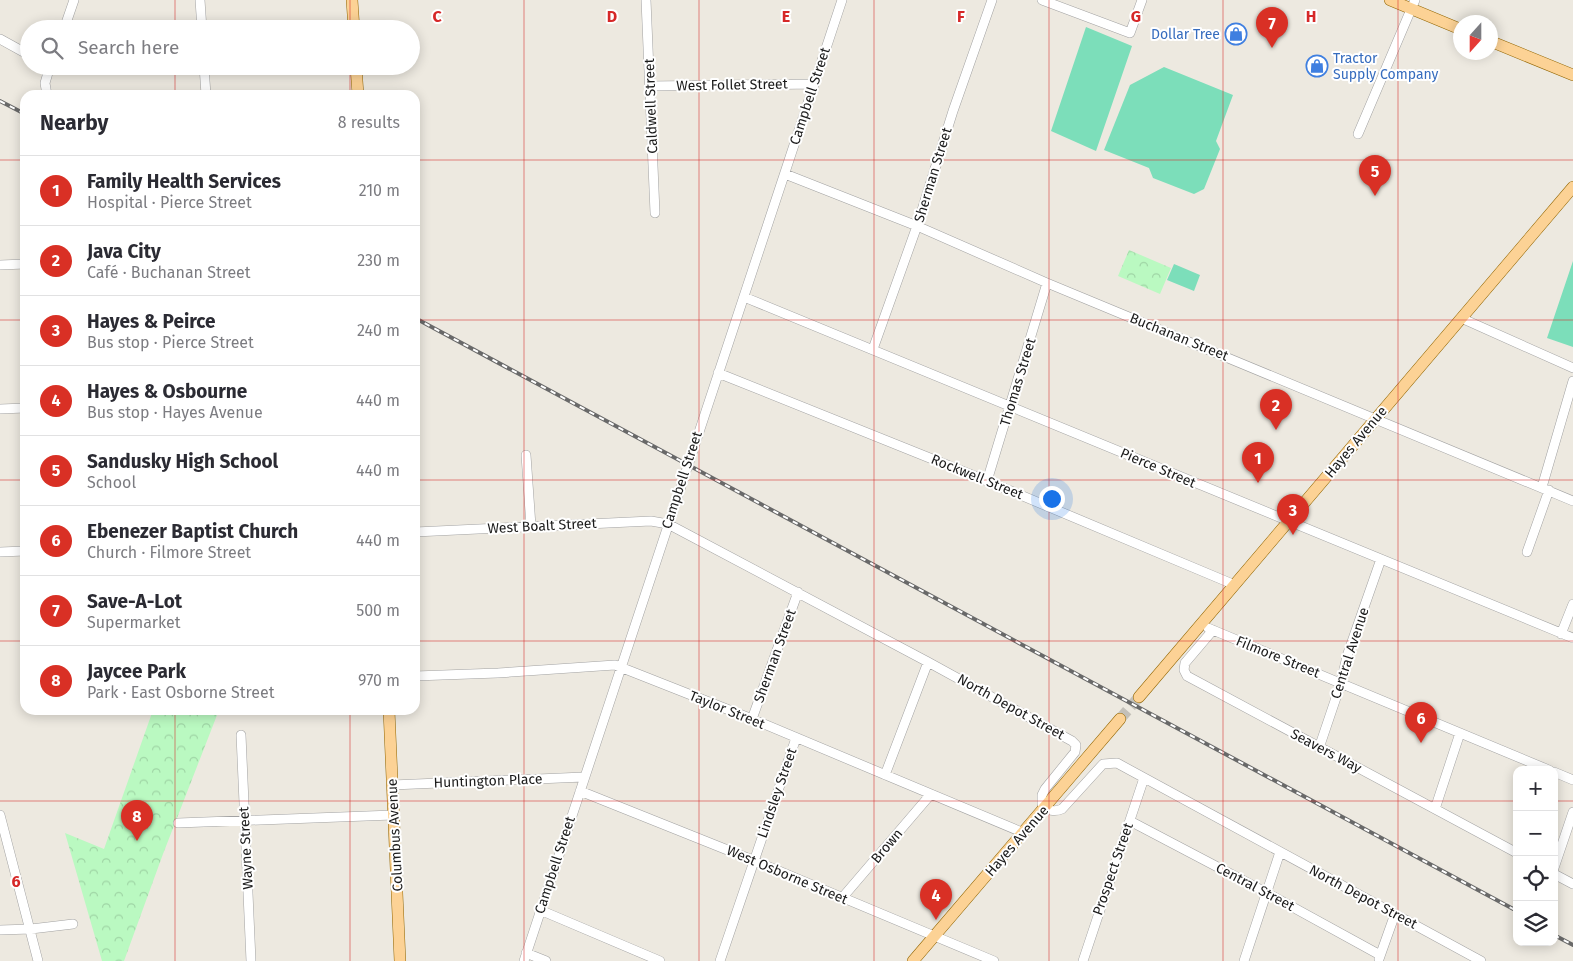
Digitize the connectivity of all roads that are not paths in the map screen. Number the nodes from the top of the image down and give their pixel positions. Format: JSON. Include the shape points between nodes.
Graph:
{"nodes":[{"id":1,"x":74,"y":0,"type":"edge"},
{"id":2,"x":200,"y":0,"type":"edge"},
{"id":3,"x":352,"y":0,"type":"edge"},
{"id":4,"x":646,"y":0,"type":"edge"},
{"id":5,"x":842,"y":0,"type":"edge"},
{"id":6,"x":992,"y":0,"type":"edge"},
{"id":7,"x":1042,"y":0,"type":"edge"},
{"id":8,"x":1142,"y":0,"type":"edge"},
{"id":9,"x":1390,"y":0,"type":"edge"},
{"id":10,"x":1413,"y":4,"type":"edge"},
{"id":11,"x":67,"y":20,"type":"edge"},
{"id":12,"x":201,"y":20,"type":"edge"},
{"id":13,"x":353,"y":20,"type":"edge"},
{"id":14,"x":1453,"y":25,"type":"edge"},
{"id":15,"x":0,"y":39,"type":"edge"},
{"id":16,"x":1498,"y":44,"type":"edge"},
{"id":17,"x":20,"y":49,"type":"edge"},
{"id":18,"x":47,"y":75,"type":"edge"},
{"id":19,"x":205,"y":75,"type":"edge"},
{"id":20,"x":357,"y":75,"type":"edge"},
{"id":21,"x":1573,"y":76,"type":"edge"},
{"id":22,"x":814,"y":84,"type":"junction"},
{"id":23,"x":650,"y":86,"type":"junction"},
{"id":24,"x":46,"y":90,"type":"edge"},
{"id":25,"x":206,"y":90,"type":"edge"},
{"id":26,"x":358,"y":90,"type":"edge"},
{"id":27,"x":1358,"y":134,"type":"dead end"},
{"id":28,"x":785,"y":174,"type":"junction"},
{"id":29,"x":1573,"y":187,"type":"edge"},
{"id":30,"x":655,"y":213,"type":"dead end"},
{"id":31,"x":917,"y":226,"type":"junction"},
{"id":32,"x":20,"y":264,"type":"edge"},
{"id":33,"x":0,"y":265,"type":"edge"},
{"id":34,"x":1047,"y":283,"type":"junction"},
{"id":35,"x":744,"y":297,"type":"junction"},
{"id":36,"x":1461,"y":318,"type":"junction"},
{"id":37,"x":873,"y":350,"type":"junction"},
{"id":38,"x":1573,"y":368,"type":"edge"},
{"id":39,"x":718,"y":373,"type":"junction"},
{"id":40,"x":1573,"y":380,"type":"edge"},
{"id":41,"x":1011,"y":406,"type":"junction"},
{"id":42,"x":20,"y":408,"type":"edge"},
{"id":43,"x":0,"y":409,"type":"edge"},
{"id":44,"x":1375,"y":418,"type":"junction"},
{"id":45,"x":526,"y":455,"type":"dead end"},
{"id":46,"x":987,"y":481,"type":"junction"},
{"id":47,"x":1545,"y":489,"type":"junction"},
{"id":48,"x":1573,"y":501,"type":"edge"},
{"id":49,"x":1289,"y":522,"type":"junction"},
{"id":50,"x":668,"y":524,"type":"junction"},
{"id":51,"x":532,"y":526,"type":"junction"},
{"id":52,"x":420,"y":532,"type":"edge"},
{"id":53,"x":20,"y":551,"type":"edge"},
{"id":54,"x":0,"y":552,"type":"edge"},
{"id":55,"x":1527,"y":552,"type":"dead end"},
{"id":56,"x":1381,"y":559,"type":"junction"},
{"id":57,"x":1235,"y":585,"type":"junction"},
{"id":58,"x":798,"y":592,"type":"junction"},
{"id":59,"x":1573,"y":604,"type":"edge"},
{"id":60,"x":1201,"y":625,"type":"junction"},
{"id":61,"x":1213,"y":630,"type":"junction"},
{"id":62,"x":1562,"y":634,"type":"junction"},
{"id":63,"x":1573,"y":638,"type":"edge"},
{"id":64,"x":928,"y":662,"type":"junction"},
{"id":65,"x":621,"y":667,"type":"junction"},
{"id":66,"x":420,"y":676,"type":"edge"},
{"id":67,"x":1341,"y":683,"type":"junction"},
{"id":68,"x":1139,"y":697,"type":"tunnel mouth"},
{"id":69,"x":389,"y":715,"type":"edge"},
{"id":70,"x":752,"y":719,"type":"junction"},
{"id":71,"x":1120,"y":719,"type":"tunnel mouth"},
{"id":72,"x":1460,"y":733,"type":"junction"},
{"id":73,"x":241,"y":735,"type":"dead end"},
{"id":74,"x":796,"y":738,"type":"junction"},
{"id":75,"x":1319,"y":748,"type":"junction"},
{"id":76,"x":1539,"y":766,"type":"edge"},
{"id":77,"x":1558,"y":774,"type":"edge"},
{"id":78,"x":886,"y":775,"type":"junction"},
{"id":79,"x":584,"y":777,"type":"junction"},
{"id":80,"x":1144,"y":778,"type":"junction"},
{"id":81,"x":1573,"y":780,"type":"edge"},
{"id":82,"x":392,"y":785,"type":"junction"},
{"id":83,"x":580,"y":791,"type":"junction"},
{"id":84,"x":931,"y":794,"type":"junction"},
{"id":85,"x":1045,"y":808,"type":"junction"},
{"id":86,"x":1435,"y":809,"type":"junction"},
{"id":87,"x":1573,"y":812,"type":"edge"},
{"id":88,"x":0,"y":815,"type":"edge"},
{"id":89,"x":393,"y":815,"type":"junction"},
{"id":90,"x":245,"y":820,"type":"junction"},
{"id":91,"x":1130,"y":821,"type":"junction"},
{"id":92,"x":178,"y":822,"type":"dead end"},
{"id":93,"x":1024,"y":832,"type":"junction"},
{"id":94,"x":1513,"y":851,"type":"edge"},
{"id":95,"x":1280,"y":852,"type":"junction"},
{"id":96,"x":1558,"y":856,"type":"edge"},
{"id":97,"x":754,"y":861,"type":"junction"},
{"id":98,"x":1558,"y":876,"type":"edge"},
{"id":99,"x":1573,"y":884,"type":"edge"},
{"id":100,"x":1266,"y":893,"type":"junction"},
{"id":101,"x":842,"y":898,"type":"junction"},
{"id":102,"x":540,"y":910,"type":"junction"},
{"id":103,"x":1395,"y":914,"type":"junction"},
{"id":104,"x":73,"y":924,"type":"dead end"},
{"id":105,"x":30,"y":929,"type":"junction"},
{"id":106,"x":0,"y":930,"type":"edge"},
{"id":107,"x":934,"y":937,"type":"junction"},
{"id":108,"x":525,"y":957,"type":"edge"},
{"id":109,"x":1379,"y":958,"type":"edge"},
{"id":110,"x":38,"y":961,"type":"edge"},
{"id":111,"x":251,"y":961,"type":"edge"},
{"id":112,"x":400,"y":961,"type":"edge"},
{"id":113,"x":546,"y":961,"type":"edge"},
{"id":114,"x":660,"y":961,"type":"edge"},
{"id":115,"x":720,"y":961,"type":"edge"},
{"id":116,"x":913,"y":961,"type":"edge"},
{"id":117,"x":994,"y":961,"type":"edge"},
{"id":118,"x":1082,"y":961,"type":"edge"},
{"id":119,"x":1244,"y":961,"type":"edge"},
{"id":120,"x":1481,"y":961,"type":"edge"}],
"edges":[{"from":1,"to":11,"type":"street"},
{"from":2,"to":12,"type":"street"},
{"from":3,"to":13,"type":"main road"},
{"from":4,"to":23,"type":"street","name":"Caldwell Street"},
{"from":5,"to":22,"type":"street","name":"Campbell Street"},
{"from":6,"to":31,"type":"street","name":"Sherman Street"},
{"from":7,"to":8,"type":"street","via":[[1130,33]]},
{"from":9,"to":10,"type":"main road"},
{"from":10,"to":14,"type":"main road"},
{"from":10,"to":27,"type":"street"},
{"from":15,"to":17,"type":"street"},
{"from":16,"to":21,"type":"main road"},
{"from":18,"to":24,"type":"street"},
{"from":19,"to":25,"type":"street"},
{"from":20,"to":26,"type":"main road"},
{"from":22,"to":23,"type":"street","name":"West Follet Street"},
{"from":22,"to":28,"type":"street","name":"Campbell Street"},
{"from":23,"to":30,"type":"street","name":"Caldwell Street"},
{"from":28,"to":31,"type":"street","name":"Buchanan Street"},
{"from":28,"to":35,"type":"street","name":"Campbell Street"},
{"from":29,"to":36,"type":"main road","name":"Hayes Avenue"},
{"from":31,"to":34,"type":"street","name":"Buchanan Street"},
{"from":31,"to":37,"type":"street","name":"Sherman Street"},
{"from":32,"to":33,"type":"street"},
{"from":34,"to":41,"type":"street","name":"Thomas Street"},
{"from":34,"to":44,"type":"street","name":"Buchanan Street"},
{"from":35,"to":37,"type":"street","name":"Pierce Street"},
{"from":35,"to":39,"type":"street","name":"Campbell Street"},
{"from":36,"to":38,"type":"street"},
{"from":36,"to":44,"type":"main road","name":"Hayes Avenue"},
{"from":37,"to":41,"type":"street","name":"Pierce Street"},
{"from":39,"to":46,"type":"street","name":"Rockwell Street"},
{"from":39,"to":50,"type":"street","name":"Campbell Street"},
{"from":40,"to":47,"type":"street"},
{"from":41,"to":46,"type":"street","name":"Thomas Street"},
{"from":41,"to":49,"type":"street","name":"Pierce Street"},
{"from":42,"to":43,"type":"street"},
{"from":44,"to":47,"type":"street","name":"Buchanan Street"},
{"from":44,"to":49,"type":"main road","name":"Hayes Avenue"},
{"from":45,"to":51,"type":"street"},
{"from":46,"to":57,"type":"street","name":"Rockwell Street"},
{"from":47,"to":48,"type":"street","name":"Buchanan Street"},
{"from":47,"to":55,"type":"street"},
{"from":49,"to":56,"type":"street","name":"Pierce Street"},
{"from":49,"to":57,"type":"main road","name":"Hayes Avenue"},
{"from":50,"to":51,"type":"street","name":"West Boalt Street","via":[[651,521]]},
{"from":50,"to":58,"type":"street","name":"North Depot Street"},
{"from":50,"to":65,"type":"street","name":"Campbell Street"},
{"from":51,"to":52,"type":"street","name":"West Boalt Street"},
{"from":53,"to":54,"type":"street"},
{"from":56,"to":62,"type":"street","name":"Pierce Street"},
{"from":56,"to":67,"type":"street","name":"Central Avenue"},
{"from":57,"to":60,"type":"main road","name":"Hayes Avenue"},
{"from":58,"to":64,"type":"street","name":"North Depot Street"},
{"from":58,"to":70,"type":"street","name":"Sherman Street"},
{"from":59,"to":62,"type":"street"},
{"from":60,"to":61,"type":"street","name":"Filmore Street"},
{"from":60,"to":68,"type":"main road","name":"Hayes Avenue"},
{"from":61,"to":67,"type":"street","name":"Filmore Street"},
{"from":61,"to":75,"type":"street","name":"Seavers Way","via":[[1186,663],[1184,670],[1187,676]]},
{"from":62,"to":63,"type":"street","name":"Pierce Street"},
{"from":64,"to":78,"type":"street"},
{"from":64,"to":85,"type":"street","name":"North Depot Street","via":[[1074,743],[1074,755],[1043,792]]},
{"from":65,"to":66,"type":"street","name":"Taylor Street"},
{"from":65,"to":70,"type":"street","name":"Taylor Street"},
{"from":65,"to":79,"type":"street","name":"Campbell Street"},
{"from":67,"to":72,"type":"street","name":"Filmore Street"},
{"from":67,"to":75,"type":"street","name":"Central Avenue"},
{"from":69,"to":82,"type":"main road","name":"Columbus Avenue"},
{"from":70,"to":74,"type":"street","name":"Taylor Street"},
{"from":71,"to":85,"type":"main road","name":"Hayes Avenue"},
{"from":72,"to":76,"type":"street","name":"Filmore Street"},
{"from":72,"to":86,"type":"street"},
{"from":73,"to":90,"type":"street","name":"Wayne Street"},
{"from":74,"to":78,"type":"street","name":"Taylor Street"},
{"from":74,"to":97,"type":"street","name":"Lindsley Street"},
{"from":75,"to":86,"type":"street","name":"Seavers Way"},
{"from":77,"to":81,"type":"street"},
{"from":78,"to":84,"type":"street","name":"Taylor Street"},
{"from":79,"to":82,"type":"street","name":"Huntington Place"},
{"from":79,"to":83,"type":"street","name":"Campbell Street"},
{"from":80,"to":85,"type":"street","name":"North Depot Street","via":[[1117,763],[1106,764],[1062,809]]},
{"from":80,"to":91,"type":"street","name":"Prospect Street"},
{"from":80,"to":95,"type":"street","name":"North Depot Street"},
{"from":82,"to":89,"type":"main road","name":"Columbus Avenue"},
{"from":83,"to":97,"type":"street","name":"West Osborne Street"},
{"from":83,"to":102,"type":"street","name":"Campbell Street"},
{"from":84,"to":93,"type":"street","name":"Taylor Street"},
{"from":84,"to":101,"type":"street","name":"Brown"},
{"from":85,"to":93,"type":"main road","name":"Hayes Avenue"},
{"from":86,"to":94,"type":"street","name":"Seavers Way"},
{"from":87,"to":96,"type":"street"},
{"from":88,"to":105,"type":"street"},
{"from":89,"to":90,"type":"street"},
{"from":89,"to":112,"type":"main road","name":"Columbus Avenue"},
{"from":90,"to":92,"type":"street"},
{"from":90,"to":111,"type":"street","name":"Wayne Street"},
{"from":91,"to":100,"type":"street","name":"Central Street"},
{"from":91,"to":118,"type":"street","name":"Prospect Street"},
{"from":93,"to":107,"type":"main road","name":"Hayes Avenue"},
{"from":95,"to":100,"type":"street"},
{"from":95,"to":103,"type":"street","name":"North Depot Street"},
{"from":97,"to":101,"type":"street","name":"West Osborne Street"},
{"from":97,"to":115,"type":"street","name":"Lindsley Street"},
{"from":98,"to":99,"type":"street"},
{"from":100,"to":109,"type":"street","name":"Central Street"},
{"from":100,"to":119,"type":"street"},
{"from":101,"to":107,"type":"street","name":"West Osborne Street"},
{"from":102,"to":108,"type":"street","name":"Campbell Street"},
{"from":102,"to":114,"type":"street"},
{"from":103,"to":109,"type":"street"},
{"from":103,"to":120,"type":"street","name":"North Depot Street"},
{"from":104,"to":105,"type":"street"},
{"from":105,"to":106,"type":"street"},
{"from":105,"to":110,"type":"street"},
{"from":107,"to":116,"type":"main road","name":"Hayes Avenue"},
{"from":107,"to":117,"type":"street","name":"West Osborne Street"},
{"from":108,"to":113,"type":"street"}]}
